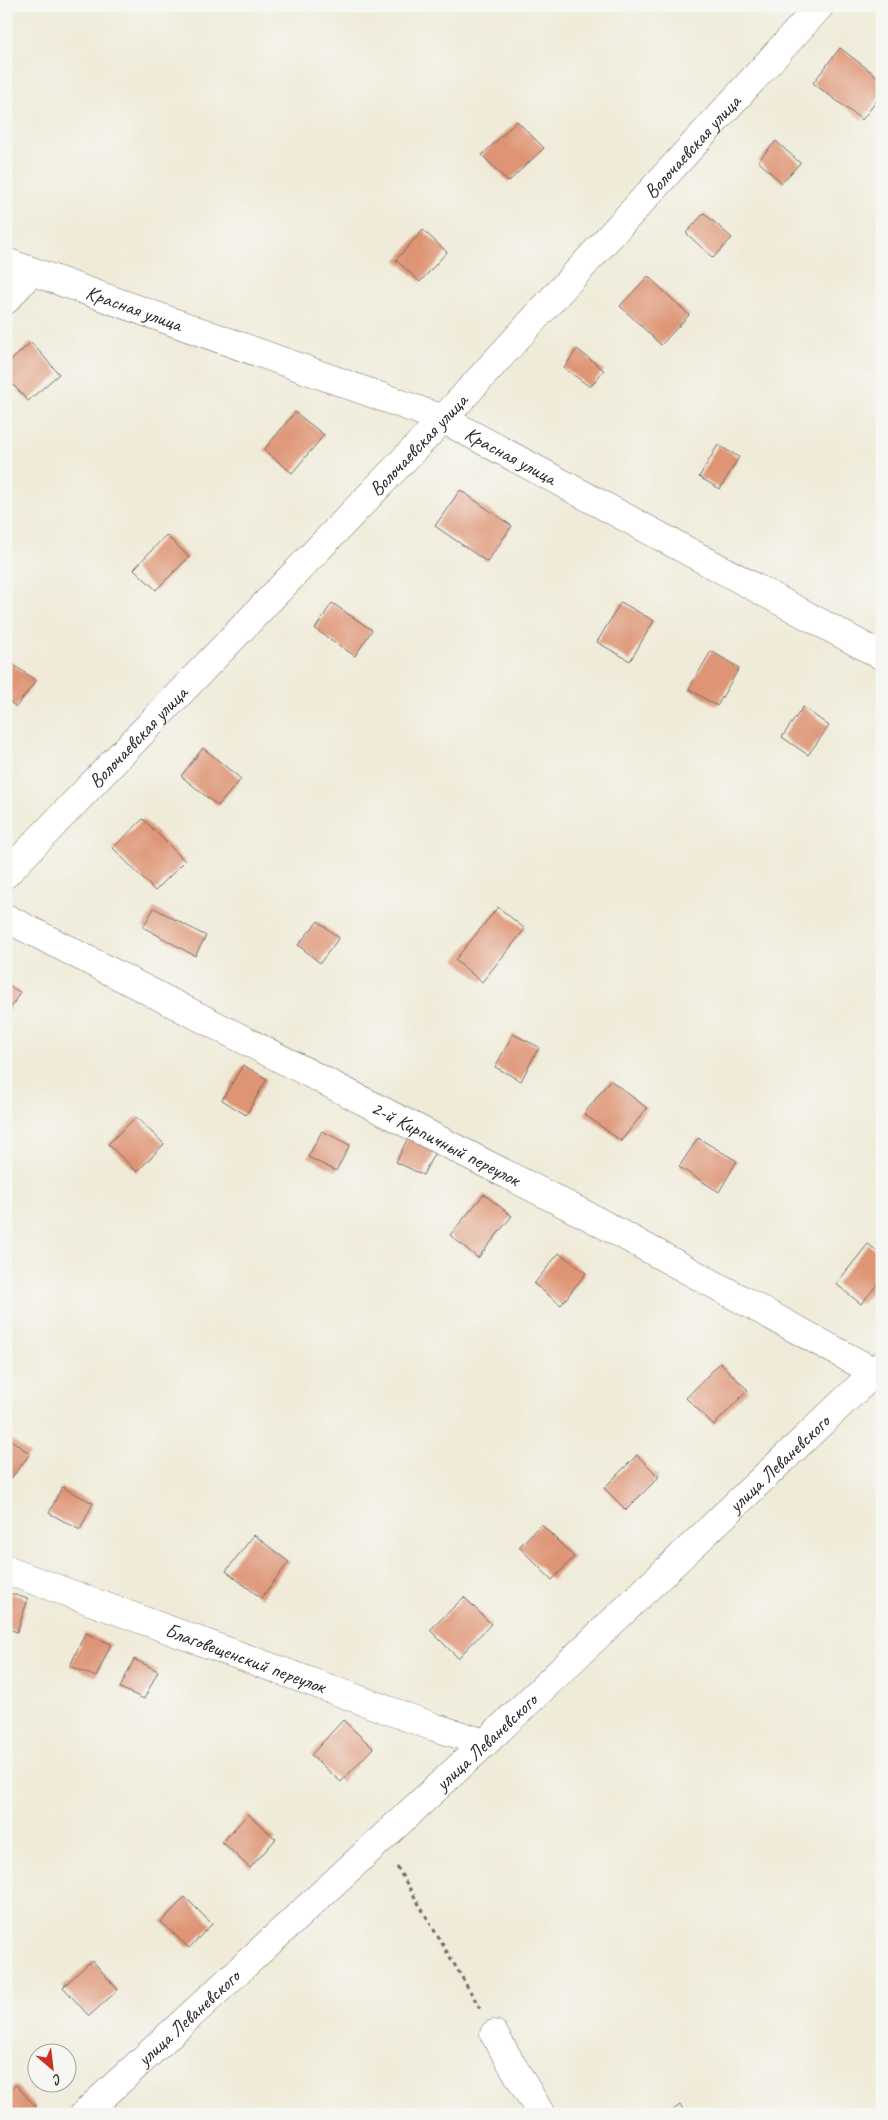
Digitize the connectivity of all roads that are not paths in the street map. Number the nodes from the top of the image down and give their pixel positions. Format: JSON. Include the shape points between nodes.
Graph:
{"nodes":[{"id":1,"x":820,"y":6,"type":"edge"},
{"id":2,"x":6,"y":262,"type":"edge"},
{"id":3,"x":32,"y":271,"type":"junction"},
{"id":4,"x":6,"y":300,"type":"edge"},
{"id":5,"x":443,"y":419,"type":"junction"},
{"id":6,"x":882,"y":656,"type":"edge"},
{"id":7,"x":6,"y":874,"type":"edge"},
{"id":8,"x":6,"y":918,"type":"edge"},
{"id":9,"x":880,"y":1371,"type":"edge"},
{"id":10,"x":6,"y":1570,"type":"edge"},
{"id":11,"x":485,"y":1743,"type":"junction"},
{"id":12,"x":494,"y":2034,"type":"road end"},
{"id":13,"x":84,"y":2114,"type":"edge"},
{"id":14,"x":542,"y":2114,"type":"edge"}],
"edges":[{"from":1,"to":5,"type":"street","name":"Волочаевская улица"},
{"from":2,"to":3,"type":"street","name":"Красная улица"},
{"from":3,"to":4,"type":"street"},
{"from":3,"to":5,"type":"street","name":"Красная улица"},
{"from":5,"to":6,"type":"street","name":"Красная улица"},
{"from":5,"to":7,"type":"street","name":"Волочаевская улица"},
{"from":8,"to":9,"type":"street","name":"2-й Кирпичный переулок","via":[[590,1217]]},
{"from":9,"to":11,"type":"street","name":"улица Леваневского"},
{"from":10,"to":11,"type":"street","name":"Благовещенский переулок","via":[[434,1728]]},
{"from":11,"to":13,"type":"street","name":"улица Леваневского"},
{"from":12,"to":14,"type":"street"}]}
